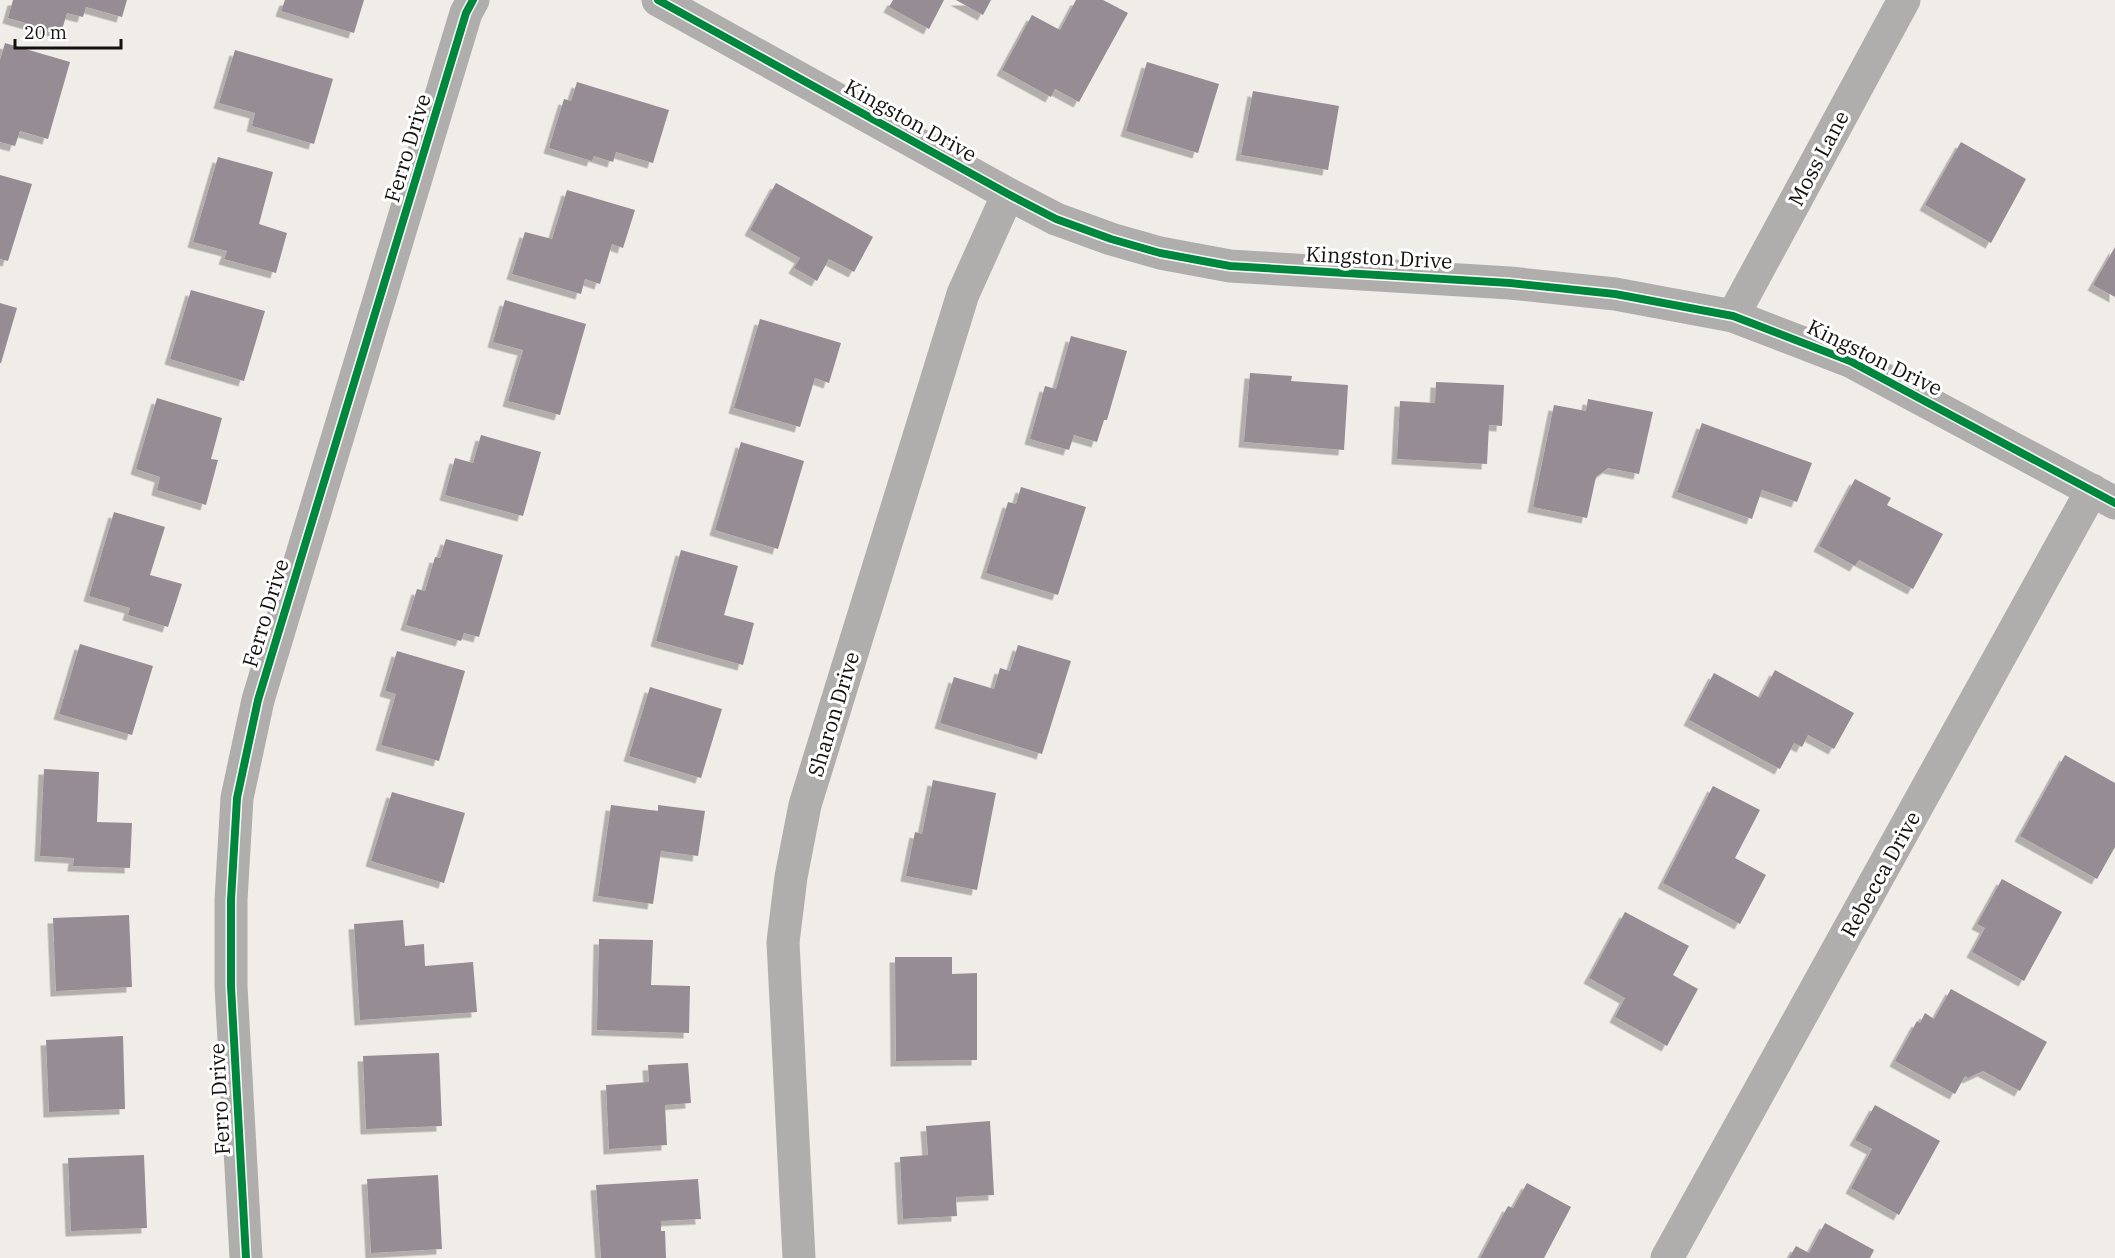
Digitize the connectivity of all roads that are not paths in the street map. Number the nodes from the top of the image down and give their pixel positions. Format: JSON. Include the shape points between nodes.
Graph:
{"nodes":[{"id":1,"x":473,"y":0,"type":"edge"},
{"id":2,"x":658,"y":0,"type":"edge"},
{"id":3,"x":1904,"y":0,"type":"edge"},
{"id":4,"x":1008,"y":194,"type":"junction"},
{"id":5,"x":1733,"y":316,"type":"junction"},
{"id":6,"x":2103,"y":496,"type":"edge"},
{"id":7,"x":246,"y":1258,"type":"edge"},
{"id":8,"x":799,"y":1258,"type":"edge"},
{"id":9,"x":1668,"y":1258,"type":"edge"}],
"edges":[{"from":1,"to":7,"type":"street","name":"Ferro Drive","via":[[258,700],[237,798],[231,986]]},
{"from":2,"to":4,"type":"street","name":"Kingston Drive"},
{"from":3,"to":5,"type":"street","name":"Moss Lane"},
{"from":4,"to":5,"type":"street","name":"Kingston Drive","via":[[1056,219],[1111,238],[1160,253],[1230,266],[1510,283],[1615,294]]},
{"from":4,"to":8,"type":"street","name":"Sharon Drive","via":[[963,294],[805,805],[783,942]]},
{"from":5,"to":6,"type":"street","name":"Kingston Drive","via":[[1850,361]]},
{"from":6,"to":9,"type":"street","name":"Rebecca Drive"}]}
